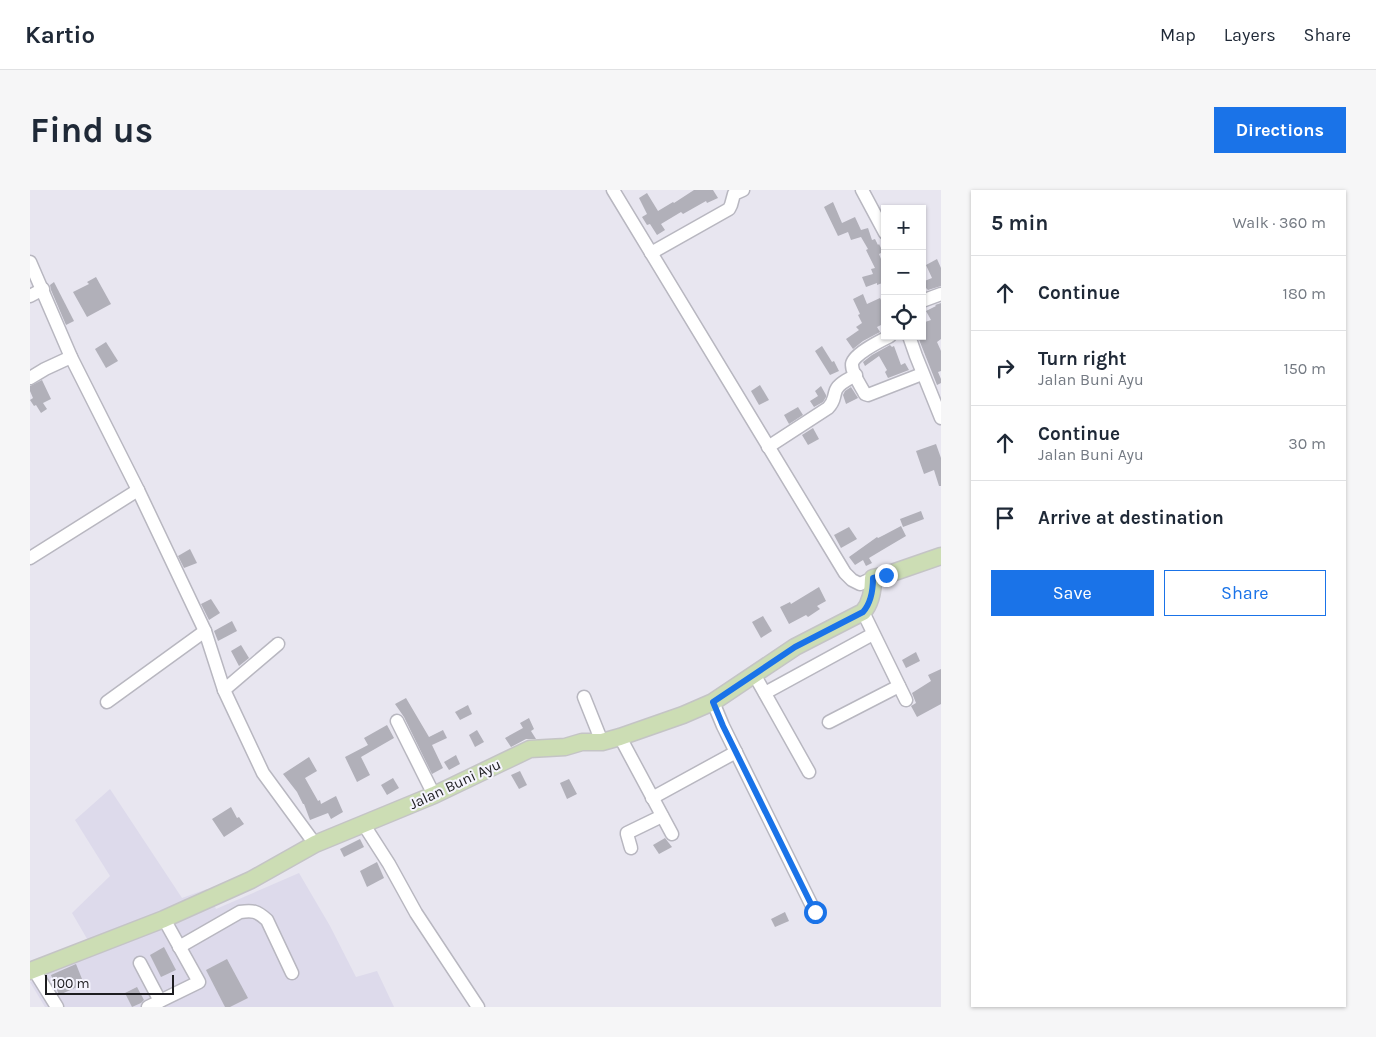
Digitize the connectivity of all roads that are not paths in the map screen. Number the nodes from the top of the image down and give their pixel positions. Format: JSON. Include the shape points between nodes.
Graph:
{"nodes":[{"id":1,"x":613,"y":190,"type":"edge"},
{"id":2,"x":743,"y":190,"type":"edge"},
{"id":3,"x":862,"y":190,"type":"edge"},
{"id":4,"x":881,"y":226,"type":"edge"},
{"id":5,"x":651,"y":253,"type":"junction"},
{"id":6,"x":30,"y":262,"type":"edge"},
{"id":7,"x":43,"y":289,"type":"junction"},
{"id":8,"x":941,"y":294,"type":"edge"},
{"id":9,"x":30,"y":296,"type":"edge"},
{"id":10,"x":926,"y":300,"type":"edge"},
{"id":11,"x":881,"y":340,"type":"edge"},
{"id":12,"x":911,"y":340,"type":"edge"},
{"id":13,"x":72,"y":357,"type":"junction"},
{"id":14,"x":922,"y":374,"type":"junction"},
{"id":15,"x":856,"y":376,"type":"junction"},
{"id":16,"x":30,"y":378,"type":"edge"},
{"id":17,"x":941,"y":418,"type":"edge"},
{"id":18,"x":768,"y":447,"type":"junction"},
{"id":19,"x":134,"y":493,"type":"junction"},
{"id":20,"x":941,"y":556,"type":"edge"},
{"id":21,"x":30,"y":558,"type":"edge"},
{"id":22,"x":873,"y":587,"type":"junction"},
{"id":23,"x":863,"y":612,"type":"junction"},
{"id":24,"x":205,"y":631,"type":"junction"},
{"id":25,"x":874,"y":634,"type":"junction"},
{"id":26,"x":278,"y":644,"type":"dead end"},
{"id":27,"x":754,"y":674,"type":"junction"},
{"id":28,"x":899,"y":686,"type":"junction"},
{"id":29,"x":224,"y":690,"type":"junction"},
{"id":30,"x":766,"y":693,"type":"junction"},
{"id":31,"x":584,"y":697,"type":"dead end"},
{"id":32,"x":906,"y":700,"type":"dead end"},
{"id":33,"x":107,"y":702,"type":"dead end"},
{"id":34,"x":713,"y":702,"type":"junction"},
{"id":35,"x":397,"y":721,"type":"dead end"},
{"id":36,"x":829,"y":722,"type":"dead end"},
{"id":37,"x":620,"y":737,"type":"junction"},
{"id":38,"x":602,"y":742,"type":"junction"},
{"id":39,"x":736,"y":752,"type":"junction"},
{"id":40,"x":809,"y":772,"type":"dead end"},
{"id":41,"x":434,"y":795,"type":"junction"},
{"id":42,"x":652,"y":798,"type":"junction"},
{"id":43,"x":662,"y":816,"type":"junction"},
{"id":44,"x":364,"y":825,"type":"junction"},
{"id":45,"x":672,"y":834,"type":"dead end"},
{"id":46,"x":315,"y":844,"type":"junction"},
{"id":47,"x":631,"y":848,"type":"dead end"},
{"id":48,"x":815,"y":912,"type":"dead end"},
{"id":49,"x":164,"y":919,"type":"junction"},
{"id":50,"x":179,"y":947,"type":"junction"},
{"id":51,"x":140,"y":963,"type":"dead end"},
{"id":52,"x":32,"y":970,"type":"edge"},
{"id":53,"x":292,"y":973,"type":"dead end"},
{"id":54,"x":160,"y":1001,"type":"junction"},
{"id":55,"x":57,"y":1007,"type":"edge"},
{"id":56,"x":148,"y":1007,"type":"edge"},
{"id":57,"x":478,"y":1007,"type":"edge"}],
"edges":[{"from":1,"to":5,"type":"street"},
{"from":2,"to":5,"type":"street","via":[[734,194],[729,209]]},
{"from":3,"to":4,"type":"street"},
{"from":5,"to":18,"type":"street"},
{"from":6,"to":7,"type":"street"},
{"from":7,"to":9,"type":"street"},
{"from":7,"to":13,"type":"street"},
{"from":8,"to":10,"type":"street"},
{"from":11,"to":15,"type":"street","via":[[854,358],[852,364]]},
{"from":12,"to":14,"type":"street"},
{"from":13,"to":16,"type":"street"},
{"from":13,"to":19,"type":"street"},
{"from":14,"to":15,"type":"street","via":[[867,395]]},
{"from":14,"to":17,"type":"street"},
{"from":15,"to":18,"type":"street","via":[[839,385],[828,408]]},
{"from":18,"to":22,"type":"street","via":[[845,574],[860,584]]},
{"from":19,"to":21,"type":"street"},
{"from":19,"to":24,"type":"street"},
{"from":20,"to":22,"type":"main road","via":[[886,575]]},
{"from":22,"to":23,"type":"main road","via":[[869,605]]},
{"from":23,"to":25,"type":"street"},
{"from":23,"to":27,"type":"main road","name":"Jalan Buni Ayu","via":[[795,647]]},
{"from":24,"to":29,"type":"street"},
{"from":24,"to":33,"type":"street"},
{"from":25,"to":28,"type":"street"},
{"from":25,"to":30,"type":"street"},
{"from":26,"to":29,"type":"street"},
{"from":27,"to":30,"type":"street"},
{"from":27,"to":34,"type":"main road","name":"Jalan Buni Ayu"},
{"from":28,"to":32,"type":"street"},
{"from":28,"to":36,"type":"street"},
{"from":29,"to":46,"type":"street","via":[[262,773]]},
{"from":30,"to":40,"type":"street"},
{"from":31,"to":38,"type":"street"},
{"from":34,"to":37,"type":"main road","name":"Jalan Buni Ayu"},
{"from":34,"to":39,"type":"street"},
{"from":35,"to":41,"type":"street"},
{"from":37,"to":38,"type":"main road","name":"Jalan Buni Ayu"},
{"from":37,"to":42,"type":"street"},
{"from":38,"to":41,"type":"main road","name":"Jalan Buni Ayu","via":[[530,749]]},
{"from":39,"to":42,"type":"street"},
{"from":39,"to":48,"type":"street"},
{"from":41,"to":44,"type":"main road","name":"Jalan Buni Ayu"},
{"from":42,"to":43,"type":"street"},
{"from":43,"to":45,"type":"street"},
{"from":43,"to":47,"type":"street","via":[[627,832]]},
{"from":44,"to":46,"type":"main road","name":"Jalan Buni Ayu"},
{"from":44,"to":57,"type":"street","via":[[416,913]]},
{"from":46,"to":49,"type":"main road","name":"Jalan Buni Ayu","via":[[252,880]]},
{"from":49,"to":50,"type":"street"},
{"from":49,"to":52,"type":"main road","name":"Jalan Buni Ayu"},
{"from":50,"to":53,"type":"street","via":[[240,912],[251,910],[267,920]]},
{"from":50,"to":54,"type":"street","via":[[200,982]]},
{"from":51,"to":54,"type":"street"},
{"from":52,"to":55,"type":"street"},
{"from":54,"to":56,"type":"street"}]}
